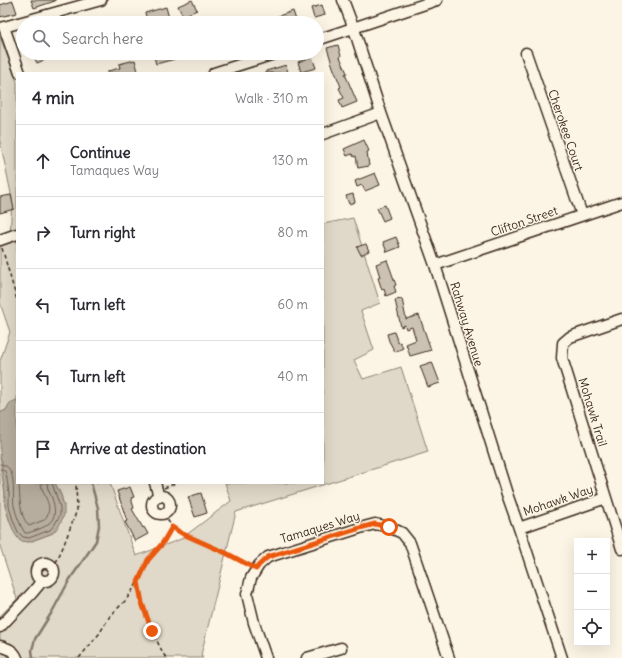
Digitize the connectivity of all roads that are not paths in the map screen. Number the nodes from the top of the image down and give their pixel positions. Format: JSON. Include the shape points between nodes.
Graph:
{"nodes":[{"id":1,"x":101,"y":0,"type":"edge"},
{"id":2,"x":343,"y":0,"type":"edge"},
{"id":3,"x":437,"y":0,"type":"edge"},
{"id":4,"x":44,"y":16,"type":"edge"},
{"id":5,"x":16,"y":24,"type":"edge"},
{"id":6,"x":354,"y":29,"type":"junction"},
{"id":7,"x":324,"y":38,"type":"edge"},
{"id":8,"x":526,"y":53,"type":"dead end"},
{"id":9,"x":255,"y":60,"type":"edge"},
{"id":10,"x":20,"y":72,"type":"edge"},
{"id":11,"x":217,"y":72,"type":"edge"},
{"id":12,"x":381,"y":113,"type":"junction"},
{"id":13,"x":324,"y":134,"type":"edge"},
{"id":14,"x":622,"y":202,"type":"edge"},
{"id":15,"x":582,"y":215,"type":"junction"},
{"id":16,"x":16,"y":235,"type":"edge"},
{"id":17,"x":1,"y":244,"type":"edge"},
{"id":18,"x":435,"y":265,"type":"junction"},
{"id":19,"x":622,"y":319,"type":"edge"},
{"id":20,"x":157,"y":490,"type":"edge"},
{"id":21,"x":606,"y":498,"type":"junction"},
{"id":22,"x":164,"y":514,"type":"road end"},
{"id":23,"x":519,"y":528,"type":"junction"},
{"id":24,"x":622,"y":550,"type":"edge"},
{"id":25,"x":42,"y":581,"type":"junction"},
{"id":26,"x":0,"y":627,"type":"edge"},
{"id":27,"x":0,"y":646,"type":"edge"},
{"id":28,"x":341,"y":648,"type":"dead end"},
{"id":29,"x":17,"y":658,"type":"edge"},
{"id":30,"x":266,"y":658,"type":"edge"},
{"id":31,"x":307,"y":658,"type":"edge"},
{"id":32,"x":449,"y":658,"type":"edge"},
{"id":33,"x":562,"y":658,"type":"edge"}],
"edges":[{"from":1,"to":4,"type":"street"},
{"from":2,"to":6,"type":"street","name":"Rahway Avenue"},
{"from":3,"to":6,"type":"street"},
{"from":5,"to":10,"type":"street","via":[[4,27]]},
{"from":6,"to":7,"type":"street"},
{"from":6,"to":12,"type":"street","name":"Rahway Avenue"},
{"from":8,"to":15,"type":"street","name":"Cherokee Court"},
{"from":9,"to":11,"type":"street"},
{"from":12,"to":13,"type":"street"},
{"from":12,"to":18,"type":"street","name":"Rahway Avenue"},
{"from":14,"to":15,"type":"street","name":"Clifton Street"},
{"from":15,"to":18,"type":"street","name":"Clifton Street"},
{"from":16,"to":17,"type":"street"},
{"from":18,"to":23,"type":"street","name":"Rahway Avenue"},
{"from":19,"to":21,"type":"street","name":"Mohawk Trail","via":[[570,337],[563,344],[562,358]]},
{"from":20,"to":22,"type":"street","via":[[170,504]]},
{"from":21,"to":23,"type":"street","name":"Mohawk Way"},
{"from":21,"to":24,"type":"street","name":"Mohawk Trail"},
{"from":23,"to":33,"type":"street","name":"Rahway Avenue"},
{"from":25,"to":25,"type":"street","via":[[48,581],[54,574],[53,568],[46,563],[40,564],[35,572],[37,578]]},
{"from":25,"to":26,"type":"street"},
{"from":27,"to":29,"type":"street","via":[[14,652]]},
{"from":28,"to":31,"type":"street"},
{"from":30,"to":32,"type":"street","name":"Tamaques Way","via":[[247,594],[251,578],[259,565],[268,557],[375,524],[402,533],[410,543]]}]}
